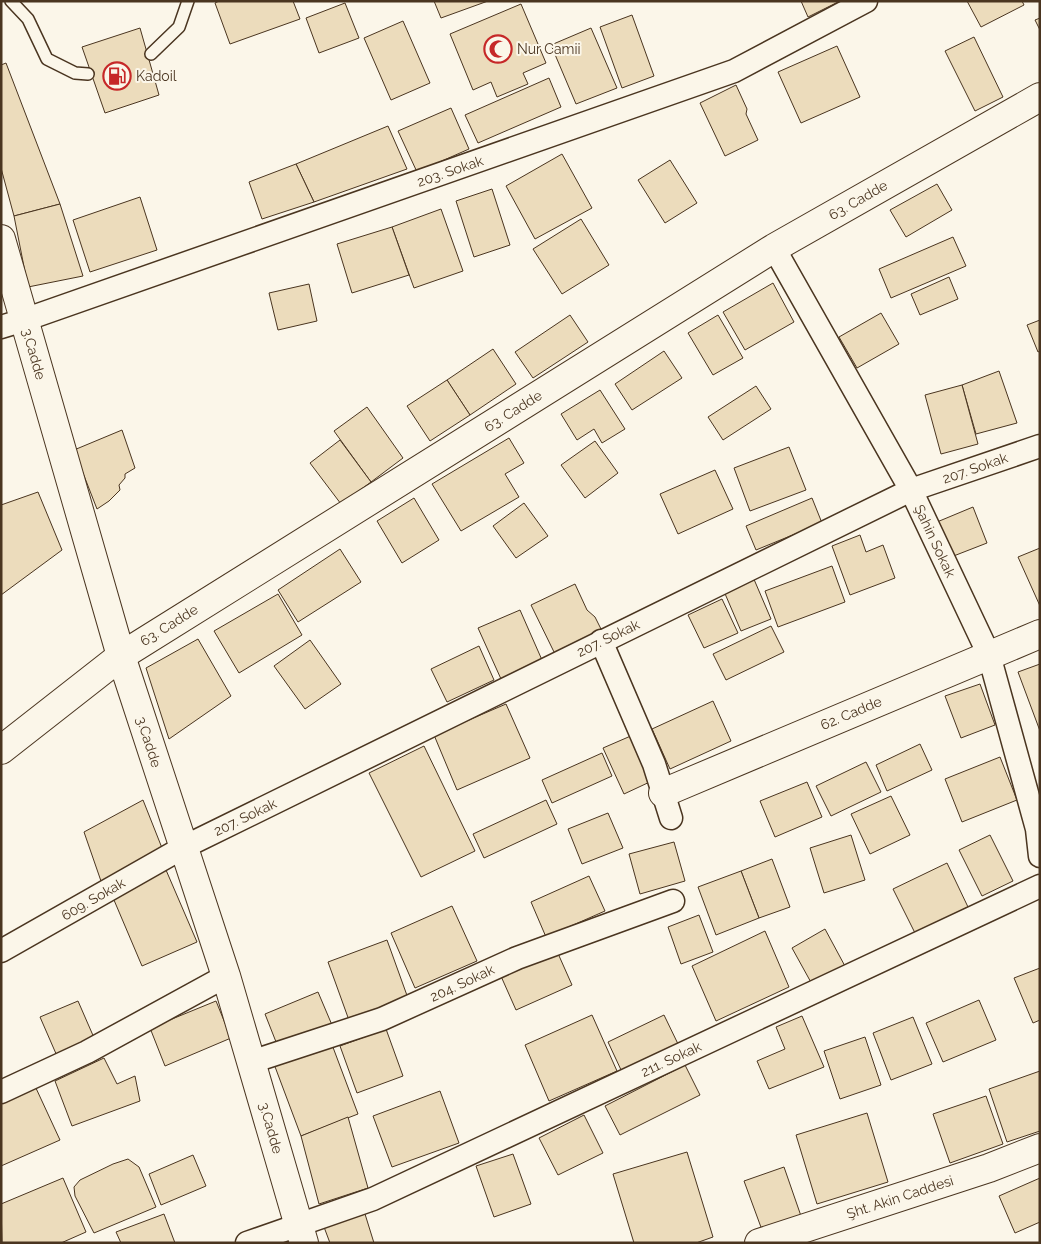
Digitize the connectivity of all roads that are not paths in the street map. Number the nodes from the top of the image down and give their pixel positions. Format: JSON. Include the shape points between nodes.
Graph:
{"nodes":[{"id":1,"x":11,"y":1,"type":"edge"},
{"id":2,"x":188,"y":1,"type":"edge"},
{"id":3,"x":866,"y":1,"type":"edge"},
{"id":4,"x":151,"y":54,"type":"dead end"},
{"id":5,"x":88,"y":74,"type":"dead end"},
{"id":6,"x":1040,"y":97,"type":"edge"},
{"id":7,"x":1,"y":240,"type":"edge"},
{"id":8,"x":774,"y":248,"type":"junction"},
{"id":9,"x":13,"y":323,"type":"edge"},
{"id":10,"x":1040,"y":446,"type":"edge"},
{"id":11,"x":911,"y":490,"type":"junction"},
{"id":12,"x":1040,"y":634,"type":"edge"},
{"id":13,"x":601,"y":641,"type":"junction"},
{"id":14,"x":989,"y":655,"type":"junction"},
{"id":15,"x":121,"y":656,"type":"junction"},
{"id":16,"x":1,"y":750,"type":"edge"},
{"id":17,"x":667,"y":806,"type":"joint"},
{"id":18,"x":184,"y":847,"type":"junction"},
{"id":19,"x":1040,"y":856,"type":"edge"},
{"id":20,"x":1040,"y":886,"type":"edge"},
{"id":21,"x":672,"y":901,"type":"dead end"},
{"id":22,"x":1,"y":951,"type":"edge"},
{"id":23,"x":226,"y":976,"type":"junction"},
{"id":24,"x":251,"y":1062,"type":"junction"},
{"id":25,"x":1,"y":1092,"type":"edge"},
{"id":26,"x":1040,"y":1148,"type":"edge"},
{"id":27,"x":302,"y":1233,"type":"edge"},
{"id":28,"x":247,"y":1243,"type":"edge"},
{"id":29,"x":759,"y":1243,"type":"edge"}],
"edges":[{"from":1,"to":5,"type":"lane","via":[[28,19],[47,59],[75,73]]},
{"from":2,"to":4,"type":"lane","via":[[179,28]]},
{"from":3,"to":9,"type":"street","name":"203. Sokak","via":[[734,71]]},
{"from":6,"to":8,"type":"street","name":"63. Cadde"},
{"from":7,"to":9,"type":"street","name":"3.Cadde"},
{"from":8,"to":11,"type":"street","name":"Şahin Sokak"},
{"from":8,"to":15,"type":"street","name":"63. Cadde"},
{"from":9,"to":15,"type":"street","name":"3.Cadde"},
{"from":10,"to":11,"type":"street","name":"207. Sokak"},
{"from":11,"to":13,"type":"street","name":"207. Sokak"},
{"from":11,"to":14,"type":"street","name":"Şahin Sokak"},
{"from":12,"to":14,"type":"street","name":"62. Cadde"},
{"from":13,"to":17,"type":"street","via":[[654,764]]},
{"from":13,"to":18,"type":"street","name":"207. Sokak"},
{"from":14,"to":17,"type":"street","name":"62. Cadde"},
{"from":14,"to":19,"type":"street","name":"Şahin Sokak","via":[[1037,829]]},
{"from":15,"to":16,"type":"street","name":"63. Cadde"},
{"from":15,"to":18,"type":"street","name":"3.Cadde"},
{"from":18,"to":22,"type":"street","name":"609. Sokak"},
{"from":18,"to":23,"type":"street","name":"3.Cadde"},
{"from":20,"to":27,"type":"street","name":"211. Sokak"},
{"from":21,"to":24,"type":"street","name":"204. Sokak","via":[[517,958],[382,1019]]},
{"from":23,"to":24,"type":"street","name":"3.Cadde"},
{"from":23,"to":25,"type":"street","via":[[88,1052]]},
{"from":24,"to":27,"type":"street","name":"3.Cadde"},
{"from":26,"to":29,"type":"street","name":"Şht. Akin Caddesi","via":[[989,1168]]},
{"from":27,"to":28,"type":"street","name":"211. Sokak"}]}
